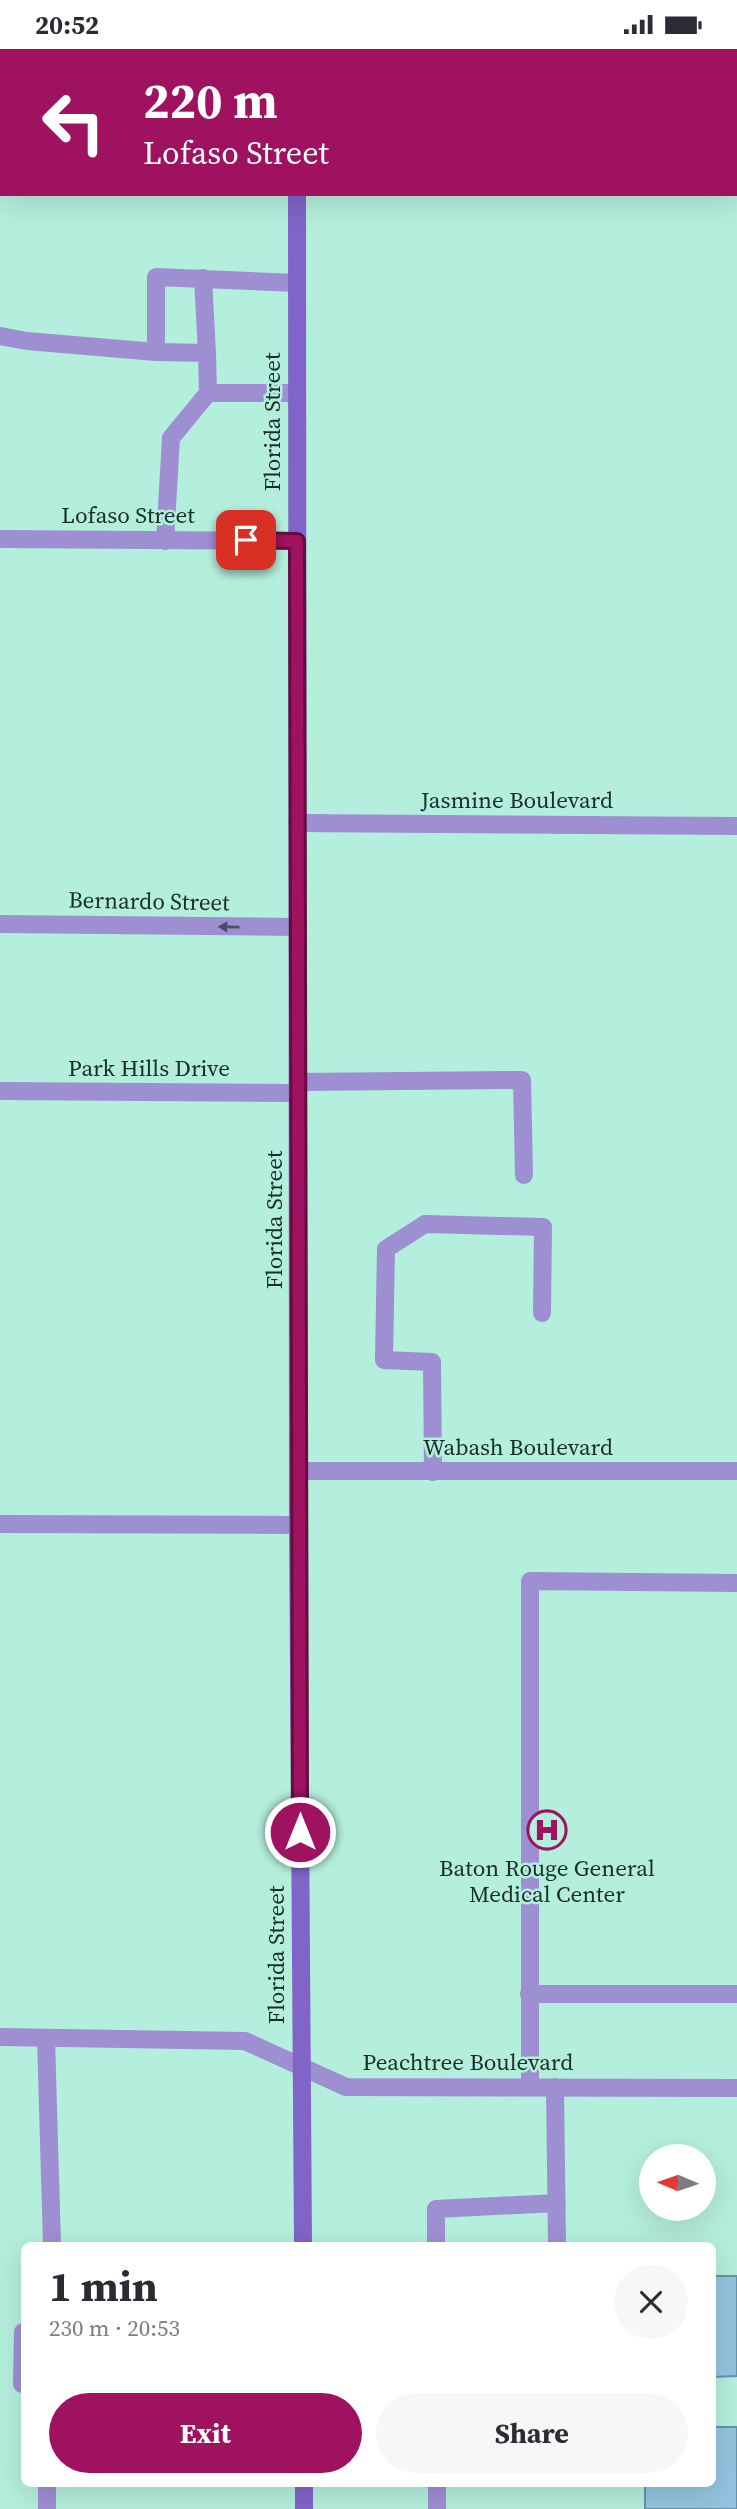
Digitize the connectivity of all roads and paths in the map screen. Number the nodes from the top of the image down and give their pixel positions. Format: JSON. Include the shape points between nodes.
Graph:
{"nodes":[{"id":1,"x":297,"y":196,"type":"edge"},
{"id":2,"x":203,"y":278,"type":"junction"},
{"id":3,"x":297,"y":283,"type":"junction"},
{"id":4,"x":0,"y":336,"type":"edge"},
{"id":5,"x":156,"y":352,"type":"junction"},
{"id":6,"x":207,"y":353,"type":"junction"},
{"id":7,"x":208,"y":393,"type":"junction"},
{"id":8,"x":296,"y":393,"type":"junction"},
{"id":9,"x":0,"y":539,"type":"edge"},
{"id":10,"x":165,"y":541,"type":"junction"},
{"id":11,"x":297,"y":541,"type":"junction"},
{"id":12,"x":297,"y":823,"type":"junction"},
{"id":13,"x":737,"y":826,"type":"edge"},
{"id":14,"x":0,"y":924,"type":"edge"},
{"id":15,"x":297,"y":927,"type":"junction"},
{"id":16,"x":298,"y":1087,"type":"junction"},
{"id":17,"x":0,"y":1091,"type":"edge"},
{"id":18,"x":524,"y":1175,"type":"dead end"},
{"id":19,"x":542,"y":1313,"type":"dead end"},
{"id":20,"x":298,"y":1471,"type":"junction"},
{"id":21,"x":737,"y":1471,"type":"edge"},
{"id":22,"x":433,"y":1472,"type":"junction"},
{"id":23,"x":0,"y":1524,"type":"edge"},
{"id":24,"x":299,"y":1525,"type":"junction"},
{"id":25,"x":737,"y":1583,"type":"edge"},
{"id":26,"x":529,"y":1994,"type":"junction"},
{"id":27,"x":737,"y":1994,"type":"edge"},
{"id":28,"x":0,"y":2037,"type":"edge"},
{"id":29,"x":46,"y":2038,"type":"junction"},
{"id":30,"x":301,"y":2067,"type":"junction"},
{"id":31,"x":530,"y":2087,"type":"junction"},
{"id":32,"x":555,"y":2087,"type":"junction"},
{"id":33,"x":737,"y":2088,"type":"edge"},
{"id":34,"x":557,"y":2203,"type":"junction"},
{"id":35,"x":52,"y":2242,"type":"edge"},
{"id":36,"x":303,"y":2242,"type":"edge"},
{"id":37,"x":436,"y":2242,"type":"edge"},
{"id":38,"x":557,"y":2242,"type":"edge"},
{"id":39,"x":47,"y":2487,"type":"edge"},
{"id":40,"x":304,"y":2487,"type":"edge"},
{"id":41,"x":437,"y":2487,"type":"edge"},
{"id":42,"x":47,"y":2509,"type":"edge"},
{"id":43,"x":304,"y":2509,"type":"edge"},
{"id":44,"x":437,"y":2509,"type":"edge"}],
"edges":[{"from":1,"to":3,"type":"main road","name":"Florida Street"},
{"from":2,"to":3,"type":"street"},
{"from":2,"to":5,"type":"street","via":[[156,277]]},
{"from":2,"to":6,"type":"street"},
{"from":3,"to":8,"type":"main road","name":"Florida Street"},
{"from":4,"to":5,"type":"street"},
{"from":5,"to":6,"type":"street"},
{"from":6,"to":7,"type":"street"},
{"from":7,"to":8,"type":"street"},
{"from":7,"to":10,"type":"street","via":[[171,437]]},
{"from":8,"to":11,"type":"main road","name":"Florida Street"},
{"from":9,"to":10,"type":"street","name":"Lofaso Street"},
{"from":10,"to":11,"type":"street","name":"Lofaso Street"},
{"from":11,"to":12,"type":"main road","name":"Florida Street"},
{"from":12,"to":13,"type":"street","name":"Jasmine Boulevard"},
{"from":12,"to":15,"type":"main road","name":"Florida Street"},
{"from":15,"to":14,"type":"street","name":"Bernardo Street","one_way":true},
{"from":15,"to":16,"type":"main road","name":"Florida Street"},
{"from":16,"to":17,"type":"street","name":"Park Hills Drive"},
{"from":16,"to":18,"type":"street","name":"Park Hills Drive","via":[[522,1080]]},
{"from":16,"to":20,"type":"main road","name":"Florida Street"},
{"from":19,"to":22,"type":"street","via":[[543,1227],[425,1224],[386,1249],[384,1360],[432,1362]]},
{"from":20,"to":22,"type":"street","name":"Wabash Boulevard"},
{"from":20,"to":24,"type":"main road","name":"Florida Street"},
{"from":21,"to":22,"type":"street","name":"Wabash Boulevard"},
{"from":23,"to":24,"type":"street"},
{"from":24,"to":30,"type":"main road","name":"Florida Street"},
{"from":25,"to":26,"type":"street","via":[[530,1581]]},
{"from":26,"to":27,"type":"street"},
{"from":26,"to":31,"type":"street"},
{"from":28,"to":29,"type":"street","name":"Peachtree Boulevard"},
{"from":29,"to":30,"type":"street","name":"Peachtree Boulevard","via":[[245,2041]]},
{"from":29,"to":35,"type":"street"},
{"from":30,"to":31,"type":"street","name":"Peachtree Boulevard","via":[[346,2087]]},
{"from":30,"to":36,"type":"main road","name":"Florida Street"},
{"from":31,"to":32,"type":"street","name":"Peachtree Boulevard"},
{"from":32,"to":33,"type":"street","name":"Peachtree Boulevard"},
{"from":32,"to":34,"type":"street"},
{"from":34,"to":37,"type":"street","via":[[436,2209]]},
{"from":34,"to":38,"type":"street"},
{"from":39,"to":42,"type":"street"},
{"from":40,"to":43,"type":"main road"},
{"from":41,"to":44,"type":"street"}]}
